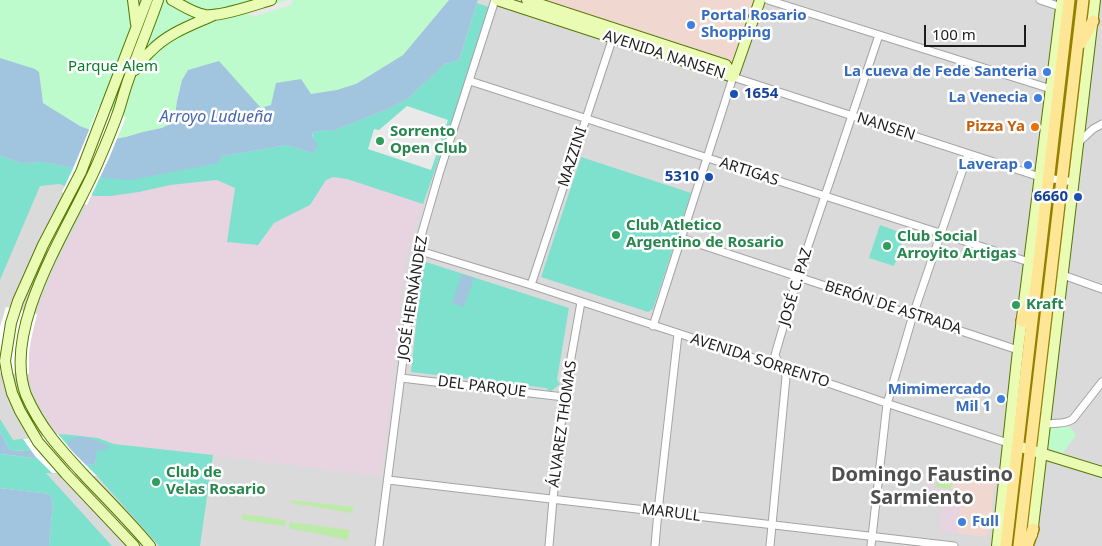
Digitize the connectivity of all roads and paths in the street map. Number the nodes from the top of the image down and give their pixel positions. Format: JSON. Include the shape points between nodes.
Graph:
{"nodes":[{"id":1,"x":133,"y":0,"type":"edge"},
{"id":2,"x":147,"y":0,"type":"edge"},
{"id":3,"x":158,"y":0,"type":"edge"},
{"id":4,"x":172,"y":0,"type":"edge"},
{"id":5,"x":271,"y":0,"type":"edge"},
{"id":6,"x":496,"y":0,"type":"edge"},
{"id":7,"x":527,"y":0,"type":"edge"},
{"id":8,"x":760,"y":0,"type":"edge"},
{"id":9,"x":768,"y":0,"type":"edge"},
{"id":10,"x":1040,"y":0,"type":"edge"},
{"id":11,"x":1082,"y":0,"type":"edge"},
{"id":12,"x":1095,"y":0,"type":"edge"},
{"id":13,"x":1064,"y":2,"type":"edge"},
{"id":14,"x":214,"y":15,"type":"junction"},
{"id":15,"x":1093,"y":20,"type":"junction"},
{"id":16,"x":136,"y":27,"type":"junction"},
{"id":17,"x":614,"y":33,"type":"junction"},
{"id":18,"x":879,"y":35,"type":"junction"},
{"id":19,"x":1078,"y":49,"type":"junction"},
{"id":20,"x":1061,"y":71,"type":"junction"},
{"id":21,"x":733,"y":77,"type":"junction"},
{"id":22,"x":129,"y":78,"type":"junction"},
{"id":23,"x":470,"y":81,"type":"junction"},
{"id":24,"x":1051,"y":89,"type":"junction"},
{"id":25,"x":1049,"y":105,"type":"junction"},
{"id":26,"x":852,"y":116,"type":"junction"},
{"id":27,"x":586,"y":119,"type":"junction"},
{"id":28,"x":1102,"y":124,"type":"edge"},
{"id":29,"x":1077,"y":152,"type":"junction"},
{"id":30,"x":968,"y":154,"type":"junction"},
{"id":31,"x":707,"y":158,"type":"junction"},
{"id":32,"x":1045,"y":178,"type":"junction"},
{"id":33,"x":1068,"y":181,"type":"junction"},
{"id":34,"x":825,"y":196,"type":"junction"},
{"id":35,"x":941,"y":234,"type":"junction"},
{"id":36,"x":682,"y":238,"type":"junction"},
{"id":37,"x":417,"y":250,"type":"junction"},
{"id":38,"x":1029,"y":262,"type":"junction"},
{"id":39,"x":1063,"y":275,"type":"junction"},
{"id":40,"x":798,"y":276,"type":"junction"},
{"id":41,"x":531,"y":285,"type":"junction"},
{"id":42,"x":1035,"y":289,"type":"junction"},
{"id":43,"x":1102,"y":289,"type":"edge"},
{"id":44,"x":581,"y":302,"type":"junction"},
{"id":45,"x":913,"y":315,"type":"junction"},
{"id":46,"x":1022,"y":321,"type":"junction"},
{"id":47,"x":653,"y":326,"type":"junction"},
{"id":48,"x":678,"y":334,"type":"junction"},
{"id":49,"x":1018,"y":350,"type":"junction"},
{"id":50,"x":784,"y":368,"type":"junction"},
{"id":51,"x":401,"y":378,"type":"junction"},
{"id":52,"x":1102,"y":382,"type":"edge"},
{"id":53,"x":564,"y":397,"type":"junction"},
{"id":54,"x":887,"y":404,"type":"junction"},
{"id":55,"x":1045,"y":425,"type":"junction"},
{"id":56,"x":1013,"y":445,"type":"junction"},
{"id":57,"x":1030,"y":450,"type":"junction"},
{"id":58,"x":1042,"y":453,"type":"junction"},
{"id":59,"x":1102,"y":472,"type":"edge"},
{"id":60,"x":388,"y":480,"type":"junction"},
{"id":61,"x":553,"y":499,"type":"junction"},
{"id":62,"x":658,"y":511,"type":"junction"},
{"id":63,"x":1009,"y":523,"type":"junction"},
{"id":64,"x":772,"y":524,"type":"junction"},
{"id":65,"x":1033,"y":529,"type":"junction"},
{"id":66,"x":872,"y":536,"type":"junction"},
{"id":67,"x":134,"y":546,"type":"edge"},
{"id":68,"x":150,"y":546,"type":"edge"},
{"id":69,"x":379,"y":546,"type":"edge"},
{"id":70,"x":549,"y":546,"type":"edge"},
{"id":71,"x":655,"y":546,"type":"edge"},
{"id":72,"x":770,"y":546,"type":"edge"},
{"id":73,"x":871,"y":546,"type":"edge"},
{"id":74,"x":954,"y":546,"type":"edge"},
{"id":75,"x":999,"y":546,"type":"edge"},
{"id":76,"x":1006,"y":546,"type":"edge"},
{"id":77,"x":1019,"y":546,"type":"edge"},
{"id":78,"x":1027,"y":546,"type":"edge"},
{"id":79,"x":1031,"y":546,"type":"edge"}],
"edges":[{"from":1,"to":16,"type":"main road"},
{"from":2,"to":16,"type":"main road"},
{"from":3,"to":22,"type":"main road"},
{"from":4,"to":14,"type":"main road","via":[[197,12]]},
{"from":5,"to":14,"type":"main road"},
{"from":6,"to":17,"type":"main road","name":"AVENIDA NANSEN"},
{"from":6,"to":23,"type":"street","name":"JOSÉ HERNÁNDEZ"},
{"from":7,"to":17,"type":"main road","name":"AVENIDA NANSEN"},
{"from":8,"to":21,"type":"main road"},
{"from":9,"to":18,"type":"street"},
{"from":10,"to":13,"type":"street"},
{"from":11,"to":19,"type":"main road"},
{"from":12,"to":15,"type":"main road"},
{"from":13,"to":20,"type":"main road"},
{"from":13,"to":24,"type":"main road"},
{"from":14,"to":22,"type":"main road","via":[[164,40],[150,51]]},
{"from":15,"to":19,"type":"main road"},
{"from":15,"to":29,"type":"main road"},
{"from":16,"to":67,"type":"main road","via":[[81,172],[43,244],[15,309],[5,361],[12,393],[38,442]]},
{"from":17,"to":21,"type":"main road","name":"AVENIDA NANSEN"},
{"from":17,"to":27,"type":"street","name":"MAZZINI"},
{"from":18,"to":24,"type":"street"},
{"from":18,"to":26,"type":"street","name":"JOSÉ C. PAZ"},
{"from":19,"to":33,"type":"main road"},
{"from":20,"to":25,"type":"main road"},
{"from":20,"to":32,"type":"main road"},
{"from":21,"to":26,"type":"street","name":"NANSEN"},
{"from":21,"to":31,"type":"street"},
{"from":22,"to":68,"type":"main road","via":[[96,168],[54,248],[28,311],[19,360],[26,393],[42,427]]},
{"from":23,"to":27,"type":"street","name":"ARTIGAS"},
{"from":23,"to":37,"type":"street","name":"JOSÉ HERNÁNDEZ"},
{"from":24,"to":25,"type":"main road"},
{"from":25,"to":32,"type":"main road"},
{"from":26,"to":30,"type":"street","name":"NANSEN"},
{"from":26,"to":34,"type":"street","name":"JOSÉ C. PAZ"},
{"from":27,"to":31,"type":"street","name":"ARTIGAS"},
{"from":27,"to":41,"type":"street","name":"MAZZINI"},
{"from":28,"to":29,"type":"street","via":[[1079,142]]},
{"from":29,"to":33,"type":"main road"},
{"from":30,"to":32,"type":"street","name":"NANSEN"},
{"from":30,"to":35,"type":"street"},
{"from":31,"to":34,"type":"street","name":"ARTIGAS"},
{"from":31,"to":36,"type":"street"},
{"from":32,"to":33,"type":"street"},
{"from":32,"to":38,"type":"main road"},
{"from":32,"to":42,"type":"main road"},
{"from":33,"to":39,"type":"main road"},
{"from":33,"to":57,"type":"main road"},
{"from":34,"to":35,"type":"street","name":"ARTIGAS"},
{"from":34,"to":40,"type":"street","name":"JOSÉ C. PAZ"},
{"from":35,"to":38,"type":"street","name":"ARTIGAS"},
{"from":35,"to":45,"type":"street"},
{"from":36,"to":40,"type":"street","name":"BERÓN DE ASTRADA"},
{"from":36,"to":47,"type":"street"},
{"from":37,"to":41,"type":"street","name":"AVENIDA SORRENTO"},
{"from":37,"to":51,"type":"street","name":"JOSÉ HERNÁNDEZ"},
{"from":38,"to":46,"type":"main road"},
{"from":39,"to":43,"type":"street"},
{"from":39,"to":55,"type":"main road"},
{"from":40,"to":45,"type":"street","name":"BERÓN DE ASTRADA"},
{"from":40,"to":50,"type":"street","name":"JOSÉ C. PAZ","via":[[775,355]]},
{"from":41,"to":44,"type":"street","name":"AVENIDA SORRENTO"},
{"from":42,"to":46,"type":"main road"},
{"from":42,"to":56,"type":"main road"},
{"from":44,"to":47,"type":"street","name":"AVENIDA SORRENTO"},
{"from":44,"to":53,"type":"street","name":"ÁLVAREZ THOMAS"},
{"from":45,"to":49,"type":"street","name":"BERÓN DE ASTRADA"},
{"from":45,"to":54,"type":"street"},
{"from":46,"to":49,"type":"main road"},
{"from":47,"to":48,"type":"street","name":"AVENIDA SORRENTO"},
{"from":48,"to":50,"type":"street","name":"AVENIDA SORRENTO"},
{"from":48,"to":62,"type":"street"},
{"from":49,"to":56,"type":"main road"},
{"from":50,"to":54,"type":"street","name":"AVENIDA SORRENTO"},
{"from":50,"to":64,"type":"street","name":"JOSÉ C. PAZ","via":[[786,377]]},
{"from":51,"to":53,"type":"street","name":"DEL PARQUE"},
{"from":51,"to":60,"type":"street","name":"JOSÉ HERNÁNDEZ"},
{"from":52,"to":55,"type":"street","via":[[1073,419]]},
{"from":53,"to":61,"type":"street","name":"ÁLVAREZ THOMAS"},
{"from":54,"to":56,"type":"street","name":"AVENIDA SORRENTO"},
{"from":54,"to":66,"type":"street"},
{"from":55,"to":58,"type":"main road"},
{"from":56,"to":57,"type":"main road","name":"AVENIDA SORRENTO"},
{"from":56,"to":63,"type":"main road"},
{"from":56,"to":75,"type":"main road"},
{"from":57,"to":58,"type":"main road","name":"AVENIDA SORRENTO"},
{"from":57,"to":77,"type":"main road"},
{"from":58,"to":59,"type":"main road","name":"AVENIDA SORRENTO"},
{"from":58,"to":65,"type":"main road"},
{"from":60,"to":61,"type":"street","name":"MARULL"},
{"from":60,"to":69,"type":"street","name":"JOSÉ HERNÁNDEZ"},
{"from":61,"to":62,"type":"street","name":"MARULL"},
{"from":61,"to":70,"type":"street","name":"ÁLVAREZ THOMAS"},
{"from":62,"to":64,"type":"street","name":"MARULL"},
{"from":62,"to":71,"type":"street"},
{"from":63,"to":75,"type":"main road"},
{"from":63,"to":76,"type":"main road"},
{"from":64,"to":66,"type":"street","name":"MARULL"},
{"from":64,"to":72,"type":"street","name":"JOSÉ C. PAZ"},
{"from":65,"to":78,"type":"main road"},
{"from":65,"to":79,"type":"main road"},
{"from":66,"to":73,"type":"street"},
{"from":66,"to":74,"type":"street","name":"MARULL"}]}
